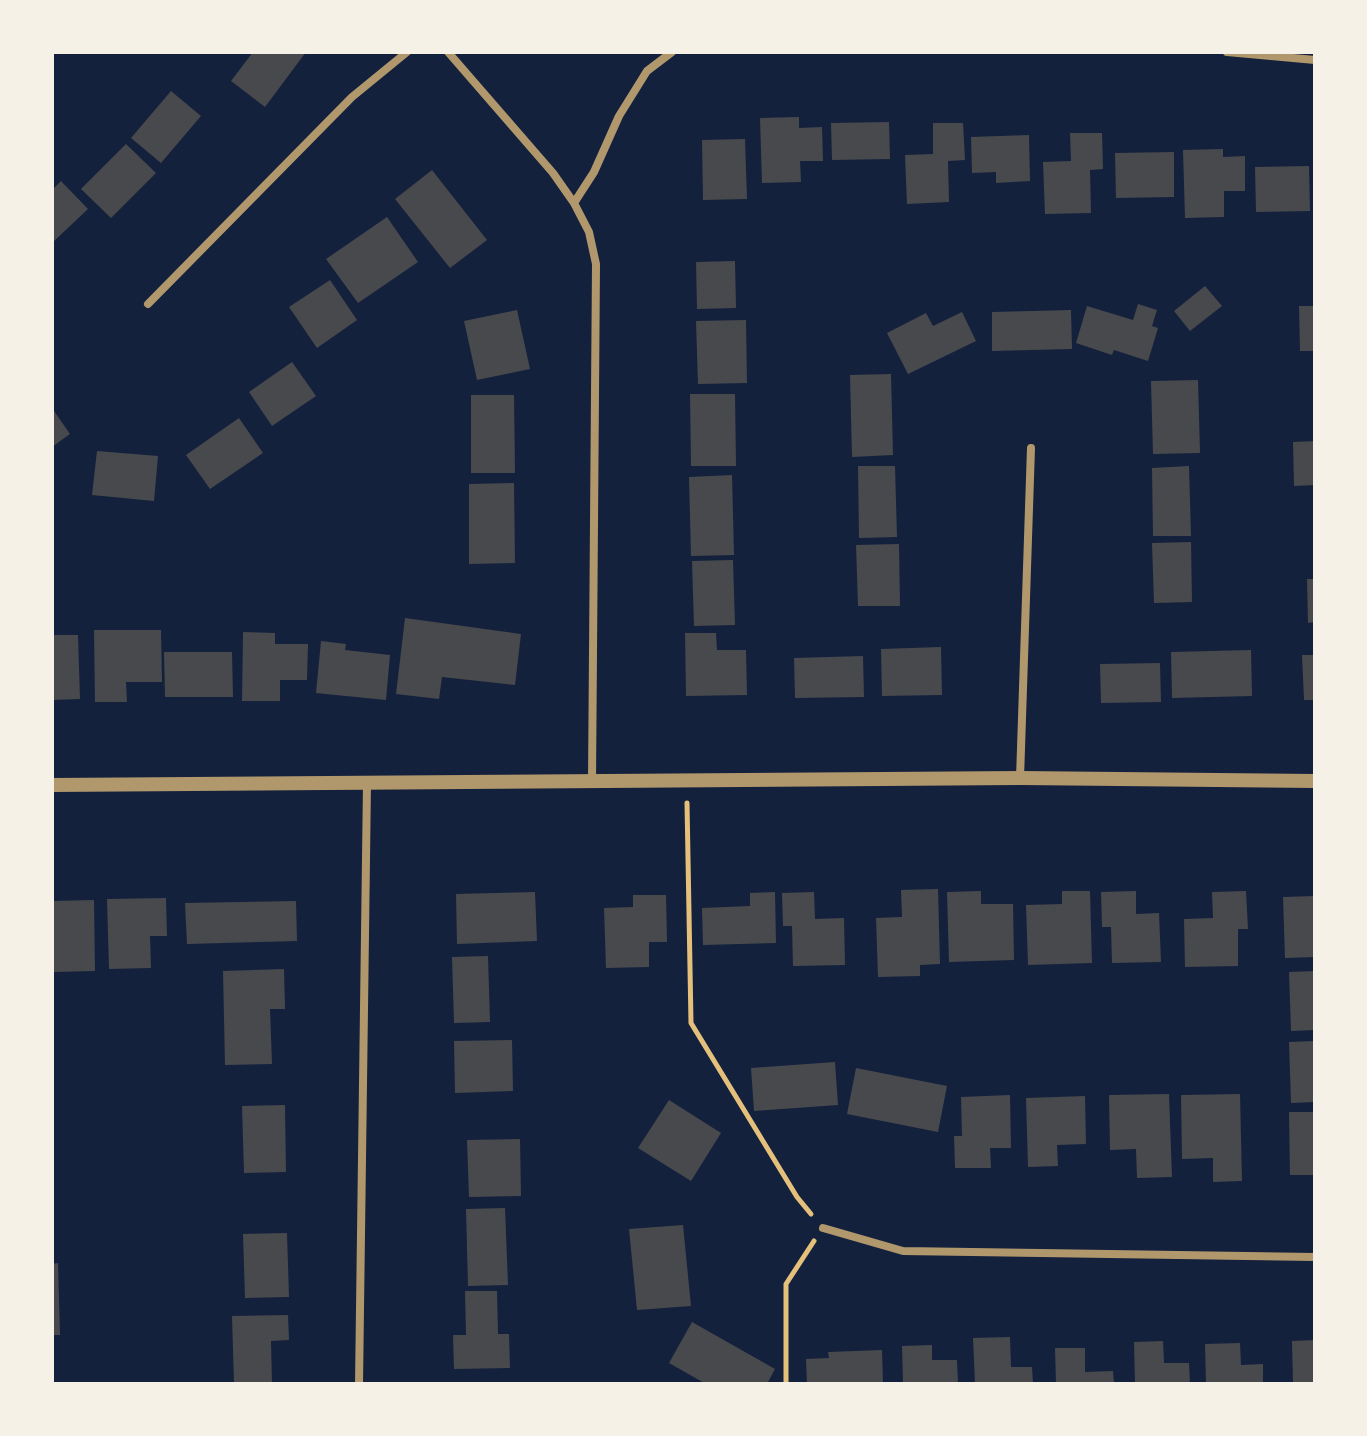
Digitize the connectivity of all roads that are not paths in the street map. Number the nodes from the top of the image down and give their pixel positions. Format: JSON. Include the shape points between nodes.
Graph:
{"nodes":[{"id":1,"x":407,"y":52,"type":"edge"},
{"id":2,"x":448,"y":52,"type":"edge"},
{"id":3,"x":672,"y":52,"type":"edge"},
{"id":4,"x":1227,"y":52,"type":"edge"},
{"id":5,"x":1315,"y":60,"type":"edge"},
{"id":6,"x":574,"y":203,"type":"junction"},
{"id":7,"x":148,"y":304,"type":"dead end"},
{"id":8,"x":1031,"y":448,"type":"dead end"},
{"id":9,"x":1020,"y":778,"type":"junction"},
{"id":10,"x":592,"y":781,"type":"junction"},
{"id":11,"x":1315,"y":781,"type":"edge"},
{"id":12,"x":367,"y":783,"type":"junction"},
{"id":13,"x":52,"y":785,"type":"edge"},
{"id":14,"x":823,"y":1228,"type":"road end"},
{"id":15,"x":1315,"y":1257,"type":"edge"},
{"id":16,"x":359,"y":1384,"type":"edge"}],
"edges":[{"from":1,"to":7,"type":"street","via":[[352,97]]},
{"from":2,"to":6,"type":"street"},
{"from":3,"to":6,"type":"street","via":[[647,71]]},
{"from":4,"to":5,"type":"street"},
{"from":6,"to":10,"type":"street","via":[[589,232],[596,264]]},
{"from":8,"to":9,"type":"street"},
{"from":9,"to":10,"type":"street"},
{"from":9,"to":11,"type":"street"},
{"from":10,"to":12,"type":"street"},
{"from":12,"to":13,"type":"street"},
{"from":12,"to":16,"type":"street"},
{"from":14,"to":15,"type":"street","via":[[903,1251]]}]}
